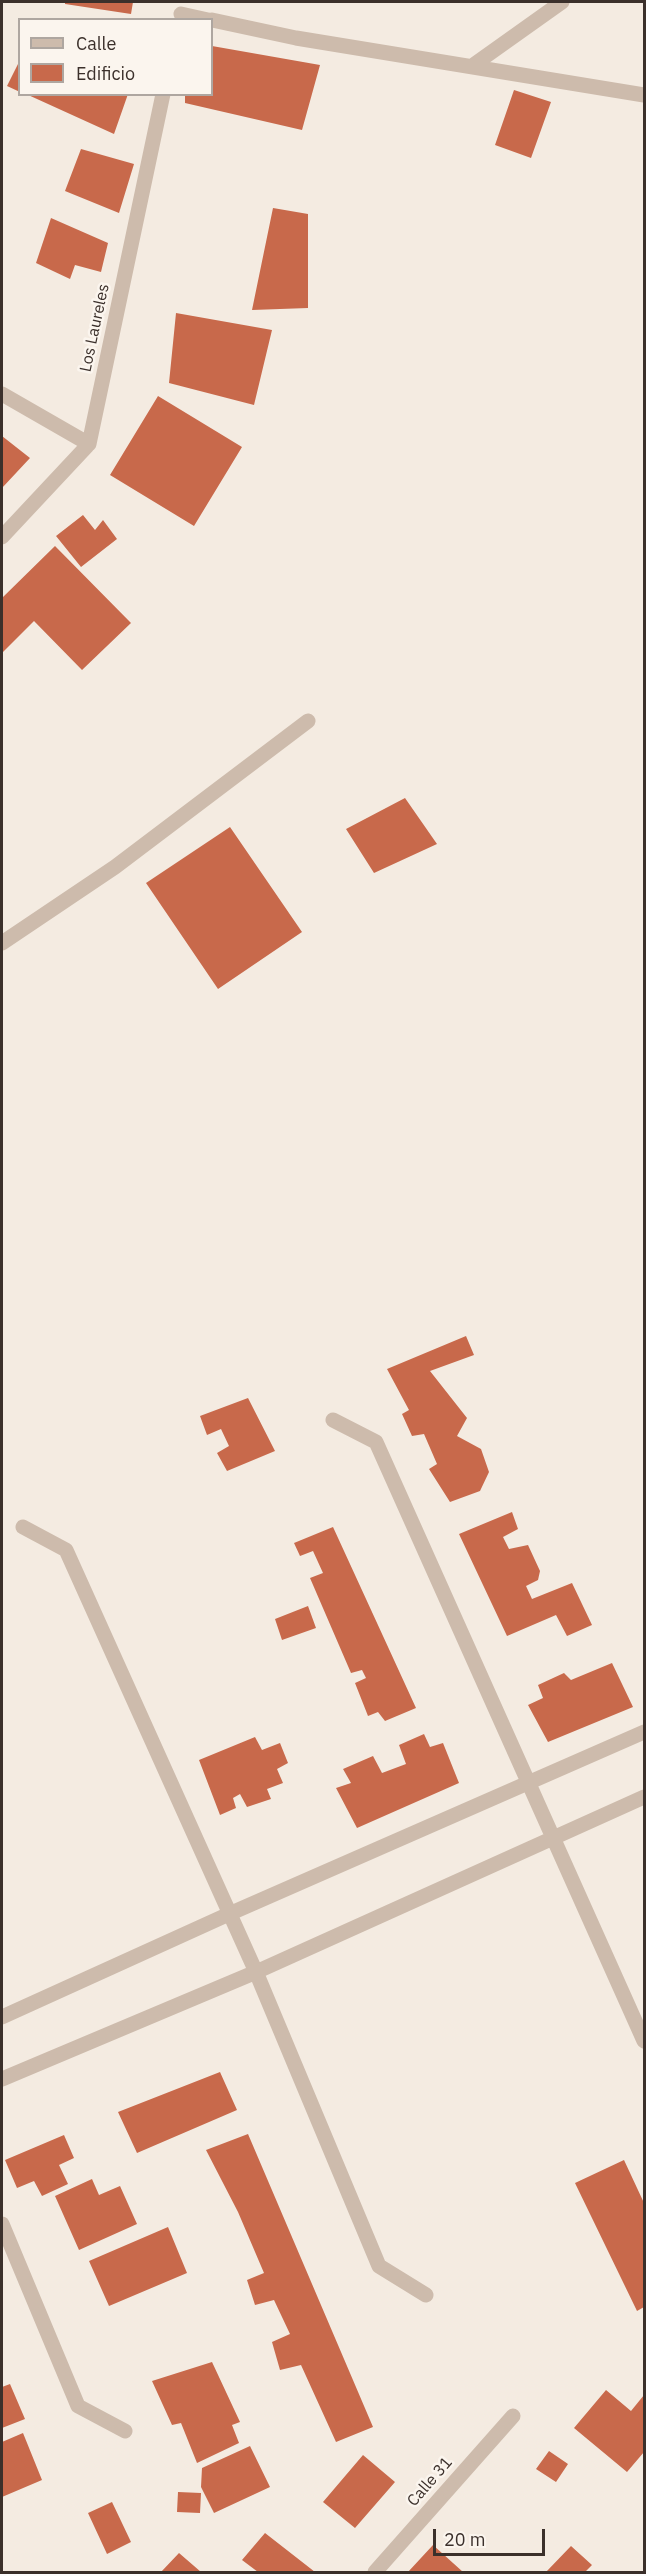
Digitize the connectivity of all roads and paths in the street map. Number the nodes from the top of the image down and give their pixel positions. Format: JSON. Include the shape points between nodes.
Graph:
{"nodes":[{"id":1,"x":562,"y":2,"type":"edge"},
{"id":2,"x":181,"y":12,"type":"edge"},
{"id":3,"x":203,"y":18,"type":"edge"},
{"id":4,"x":213,"y":21,"type":"edge"},
{"id":5,"x":472,"y":66,"type":"junction"},
{"id":6,"x":645,"y":95,"type":"edge"},
{"id":7,"x":163,"y":96,"type":"edge"},
{"id":8,"x":2,"y":394,"type":"edge"},
{"id":9,"x":89,"y":444,"type":"junction"},
{"id":10,"x":2,"y":537,"type":"edge"},
{"id":11,"x":308,"y":721,"type":"dead end"},
{"id":12,"x":2,"y":943,"type":"edge"},
{"id":13,"x":333,"y":1420,"type":"dead end"},
{"id":14,"x":23,"y":1527,"type":"dead end"},
{"id":15,"x":645,"y":1732,"type":"edge"},
{"id":16,"x":530,"y":1784,"type":"junction"},
{"id":17,"x":645,"y":1797,"type":"edge"},
{"id":18,"x":554,"y":1837,"type":"junction"},
{"id":19,"x":228,"y":1914,"type":"junction"},
{"id":20,"x":256,"y":1972,"type":"junction"},
{"id":21,"x":2,"y":2017,"type":"edge"},
{"id":22,"x":645,"y":2042,"type":"edge"},
{"id":23,"x":2,"y":2079,"type":"edge"},
{"id":24,"x":2,"y":2224,"type":"edge"},
{"id":25,"x":426,"y":2295,"type":"dead end"},
{"id":26,"x":513,"y":2416,"type":"dead end"},
{"id":27,"x":125,"y":2431,"type":"dead end"},
{"id":28,"x":375,"y":2572,"type":"edge"}],
"edges":[{"from":1,"to":5,"type":"street"},
{"from":2,"to":3,"type":"street"},
{"from":4,"to":5,"type":"street"},
{"from":5,"to":6,"type":"street"},
{"from":7,"to":9,"type":"street","name":"Los Laureles"},
{"from":8,"to":9,"type":"street"},
{"from":9,"to":10,"type":"street"},
{"from":11,"to":12,"type":"street","via":[[115,867]]},
{"from":13,"to":16,"type":"street","via":[[376,1442]]},
{"from":14,"to":19,"type":"street","via":[[66,1550]]},
{"from":15,"to":16,"type":"street"},
{"from":16,"to":18,"type":"street"},
{"from":16,"to":19,"type":"street"},
{"from":17,"to":18,"type":"street"},
{"from":18,"to":20,"type":"street"},
{"from":18,"to":22,"type":"street"},
{"from":19,"to":20,"type":"street"},
{"from":19,"to":21,"type":"street"},
{"from":20,"to":23,"type":"street"},
{"from":20,"to":25,"type":"street","via":[[379,2266]]},
{"from":24,"to":27,"type":"street","via":[[78,2406]]},
{"from":26,"to":28,"type":"street","name":"Calle 31"}]}
